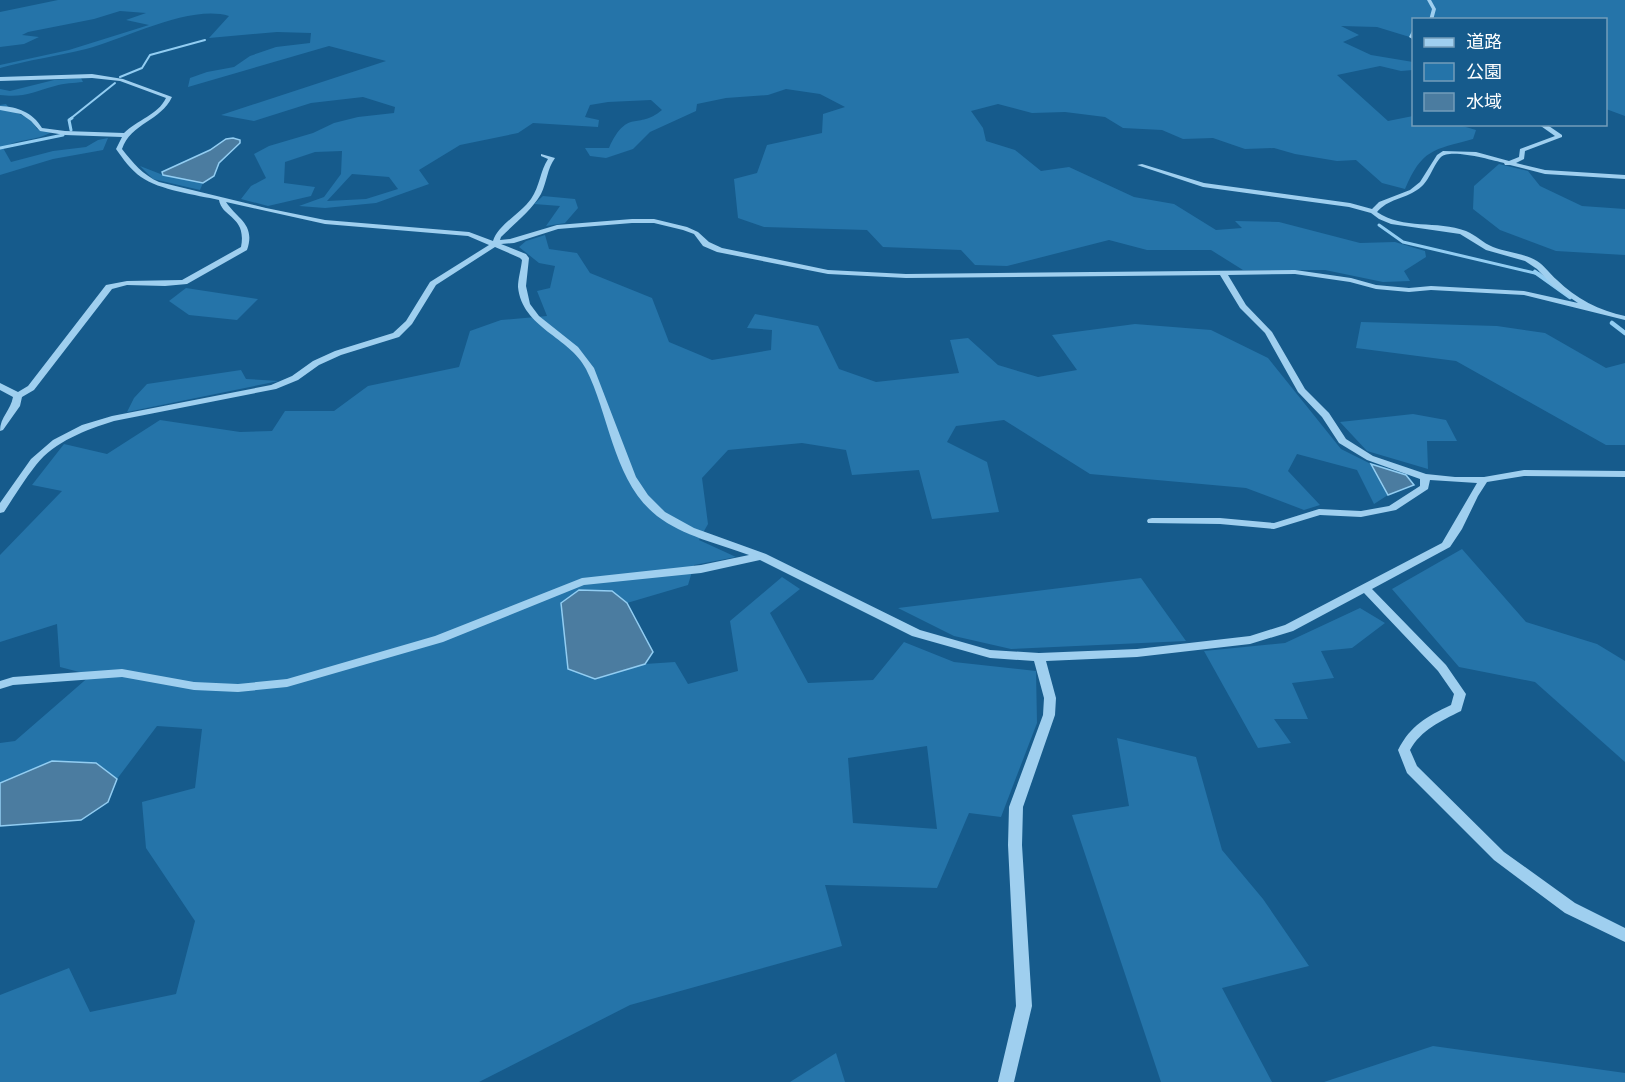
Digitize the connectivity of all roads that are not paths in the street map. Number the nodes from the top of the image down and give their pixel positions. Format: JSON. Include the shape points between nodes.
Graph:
{"nodes":[{"id":1,"x":1428,"y":0,"type":"edge"},
{"id":2,"x":1432,"y":18,"type":"edge"},
{"id":3,"x":0,"y":79,"type":"edge"},
{"id":4,"x":0,"y":108,"type":"edge"},
{"id":5,"x":1544,"y":126,"type":"edge"},
{"id":6,"x":125,"y":135,"type":"junction"},
{"id":7,"x":543,"y":155,"type":"dead end"},
{"id":8,"x":1507,"y":164,"type":"junction"},
{"id":9,"x":1140,"y":165,"type":"dead end"},
{"id":10,"x":1625,"y":177,"type":"edge"},
{"id":11,"x":222,"y":199,"type":"junction"},
{"id":12,"x":1373,"y":212,"type":"junction"},
{"id":13,"x":496,"y":243,"type":"junction"},
{"id":14,"x":1222,"y":273,"type":"junction"},
{"id":15,"x":1593,"y":309,"type":"junction"},
{"id":16,"x":1625,"y":318,"type":"edge"},
{"id":17,"x":0,"y":386,"type":"edge"},
{"id":18,"x":18,"y":396,"type":"junction"},
{"id":19,"x":0,"y":428,"type":"edge"},
{"id":20,"x":1625,"y":474,"type":"edge"},
{"id":21,"x":1425,"y":477,"type":"junction"},
{"id":22,"x":1484,"y":480,"type":"junction"},
{"id":23,"x":0,"y":510,"type":"edge"},
{"id":24,"x":1152,"y":521,"type":"dead end"},
{"id":25,"x":762,"y":556,"type":"junction"},
{"id":26,"x":1366,"y":589,"type":"junction"},
{"id":27,"x":1039,"y":657,"type":"junction"},
{"id":28,"x":0,"y":685,"type":"edge"},
{"id":29,"x":1625,"y":935,"type":"edge"},
{"id":30,"x":1006,"y":1082,"type":"edge"}],
"edges":[{"from":1,"to":2,"type":"street","via":[[1434,9]]},
{"from":3,"to":6,"type":"street","via":[[92,76],[121,80],[169,97],[164,106]]},
{"from":4,"to":6,"type":"street","via":[[11,108],[35,119],[40,129]]},
{"from":5,"to":8,"type":"street","via":[[1560,136],[1522,150],[1522,158]]},
{"from":6,"to":11,"type":"street","via":[[119,149],[144,178]]},
{"from":7,"to":13,"type":"street","via":[[552,158],[544,167],[538,195],[498,236]]},
{"from":8,"to":10,"type":"street","via":[[1545,172]]},
{"from":8,"to":12,"type":"street","via":[[1464,152],[1445,152],[1422,183],[1381,203]]},
{"from":9,"to":12,"type":"street","via":[[1203,185],[1350,205]]},
{"from":11,"to":13,"type":"street","via":[[325,222],[469,234]]},
{"from":11,"to":18,"type":"street","via":[[223,205],[241,220],[247,238],[244,248],[184,282],[109,287],[31,388]]},
{"from":12,"to":15,"type":"street","via":[[1386,220],[1463,233],[1492,249],[1532,261],[1555,283]]},
{"from":13,"to":14,"type":"street","via":[[557,227],[632,221],[685,228],[720,250],[828,272],[906,276]]},
{"from":13,"to":23,"type":"street","via":[[433,284],[410,322],[396,335],[338,353],[273,387],[85,427],[56,442],[34,461]]},
{"from":13,"to":25,"type":"street","via":[[523,256],[526,304],[590,368],[632,477],[644,497],[661,514],[690,530]]},
{"from":14,"to":15,"type":"street","via":[[1295,272],[1398,289],[1524,292]]},
{"from":14,"to":21,"type":"street","via":[[1243,306],[1268,332],[1301,390],[1326,415],[1342,441],[1370,458]]},
{"from":15,"to":16,"type":"street"},
{"from":17,"to":18,"type":"street"},
{"from":18,"to":19,"type":"street","via":[[16,406]]},
{"from":20,"to":22,"type":"street","via":[[1524,473]]},
{"from":21,"to":22,"type":"street"},
{"from":21,"to":24,"type":"street","via":[[1425,488],[1392,508],[1361,514],[1319,512],[1274,526]]},
{"from":22,"to":26,"type":"street","via":[[1446,545]]},
{"from":25,"to":27,"type":"street","via":[[916,633],[990,654]]},
{"from":25,"to":28,"type":"street","via":[[701,569],[582,582],[439,639],[287,683],[238,688],[194,686],[123,674]]},
{"from":26,"to":27,"type":"street","via":[[1289,628],[1250,640],[1137,653]]},
{"from":26,"to":29,"type":"street","via":[[1442,668],[1460,694],[1457,708],[1430,721],[1410,737],[1404,750],[1412,769],[1499,856],[1570,908]]},
{"from":27,"to":30,"type":"street","via":[[1050,698],[1049,716],[1016,807],[1024,1006]]}]}
